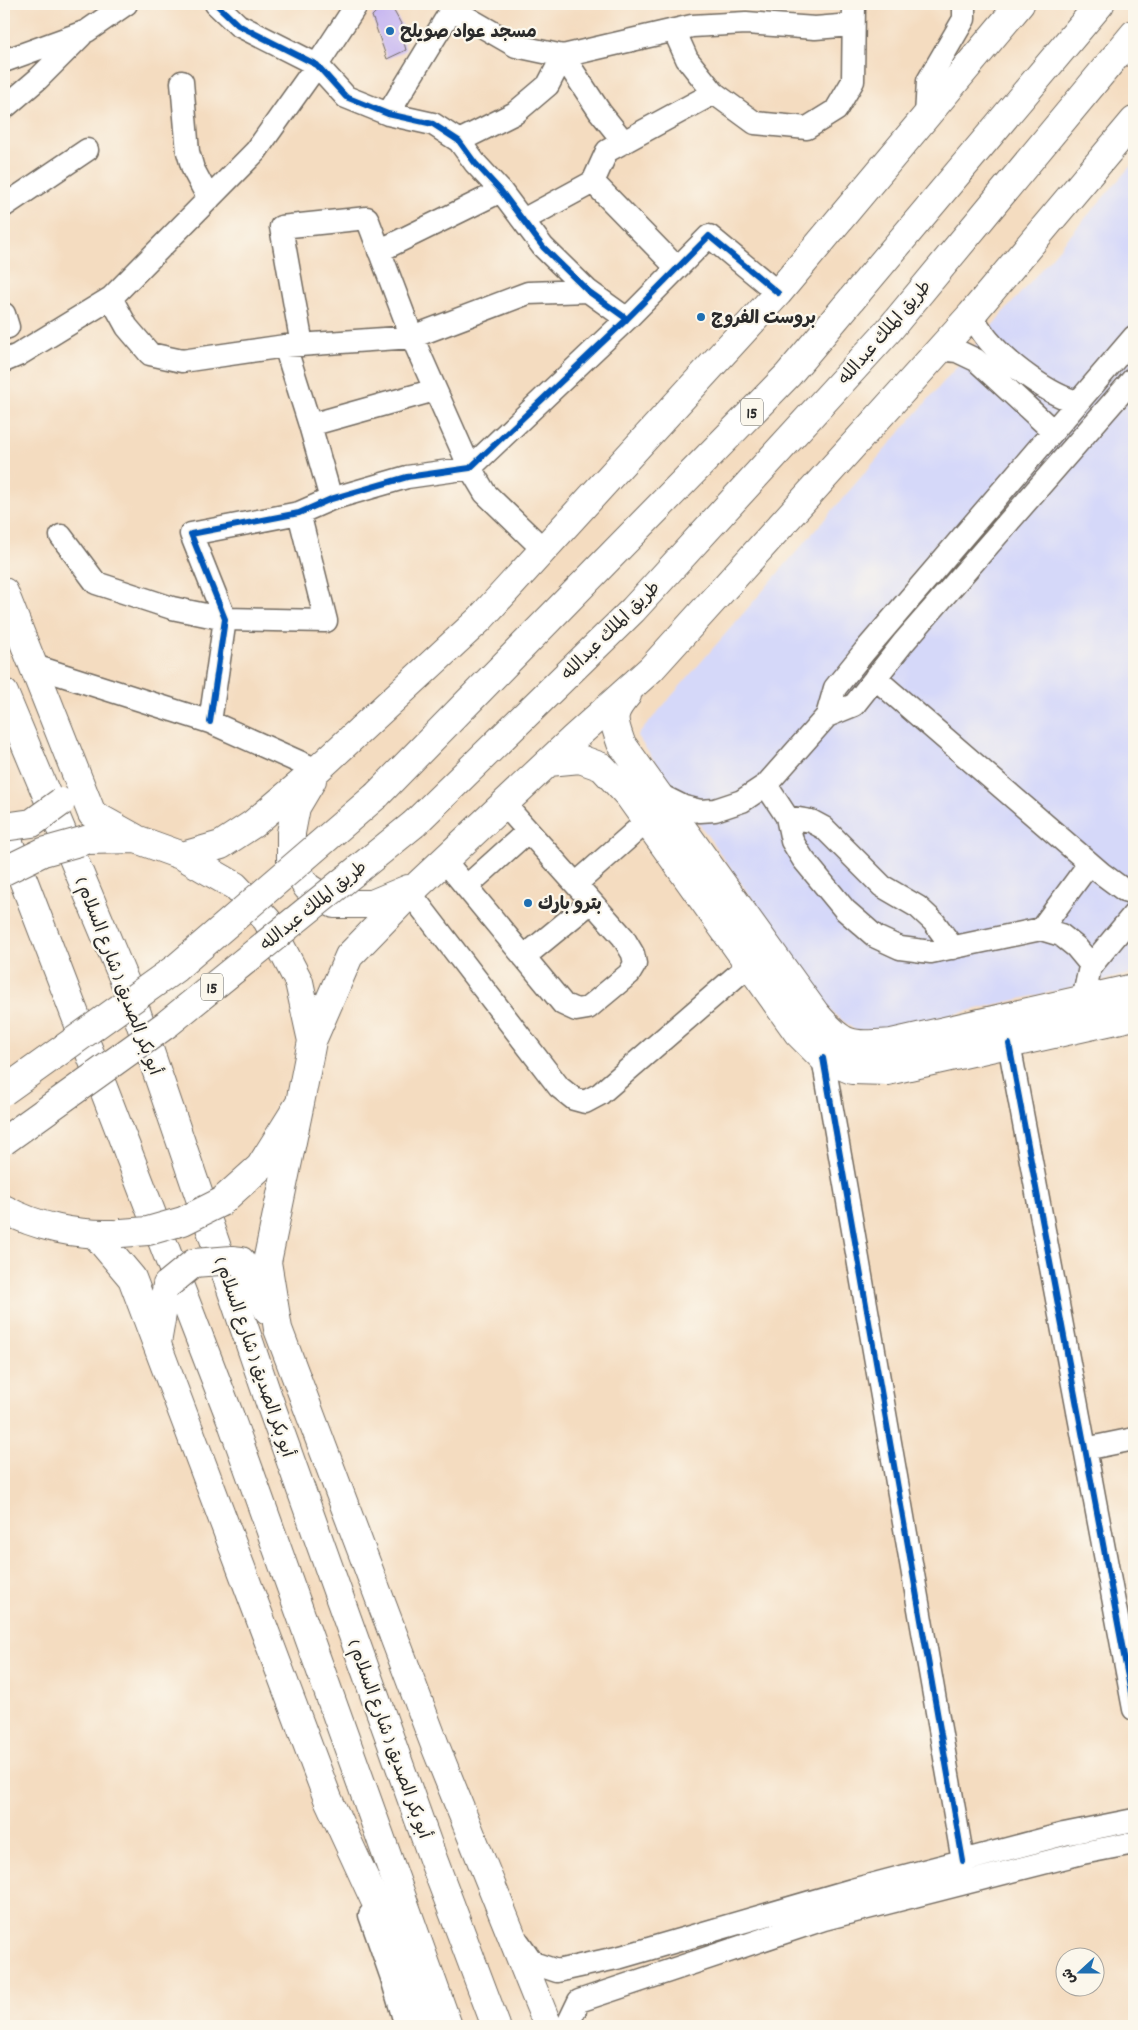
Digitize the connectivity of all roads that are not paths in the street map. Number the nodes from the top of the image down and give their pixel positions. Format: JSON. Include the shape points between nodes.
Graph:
{"nodes":[{"id":1,"x":126,"y":4,"type":"edge"},
{"id":2,"x":216,"y":4,"type":"edge"},
{"id":3,"x":357,"y":4,"type":"edge"},
{"id":4,"x":964,"y":4,"type":"edge"},
{"id":5,"x":1020,"y":4,"type":"edge"},
{"id":6,"x":1100,"y":4,"type":"edge"},
{"id":7,"x":450,"y":6,"type":"edge"},
{"id":8,"x":853,"y":14,"type":"edge"},
{"id":9,"x":88,"y":30,"type":"junction"},
{"id":10,"x":674,"y":30,"type":"junction"},
{"id":11,"x":1134,"y":34,"type":"edge"},
{"id":12,"x":563,"y":56,"type":"junction"},
{"id":13,"x":4,"y":61,"type":"edge"},
{"id":14,"x":317,"y":65,"type":"junction"},
{"id":15,"x":182,"y":82,"type":"dead end"},
{"id":16,"x":714,"y":93,"type":"junction"},
{"id":17,"x":4,"y":108,"type":"edge"},
{"id":18,"x":388,"y":114,"type":"junction"},
{"id":19,"x":926,"y":116,"type":"junction"},
{"id":20,"x":1134,"y":121,"type":"edge"},
{"id":21,"x":459,"y":141,"type":"junction"},
{"id":22,"x":624,"y":142,"type":"junction"},
{"id":23,"x":87,"y":150,"type":"dead end"},
{"id":24,"x":593,"y":182,"type":"junction"},
{"id":25,"x":501,"y":190,"type":"junction"},
{"id":26,"x":209,"y":199,"type":"junction"},
{"id":27,"x":4,"y":206,"type":"edge"},
{"id":28,"x":523,"y":220,"type":"junction"},
{"id":29,"x":380,"y":251,"type":"junction"},
{"id":30,"x":677,"y":268,"type":"junction"},
{"id":31,"x":588,"y":291,"type":"junction"},
{"id":32,"x":778,"y":293,"type":"junction"},
{"id":33,"x":111,"y":298,"type":"junction"},
{"id":34,"x":4,"y":314,"type":"edge"},
{"id":35,"x":971,"y":314,"type":"junction"},
{"id":36,"x":627,"y":319,"type":"junction"},
{"id":37,"x":4,"y":328,"type":"edge"},
{"id":38,"x":412,"y":337,"type":"junction"},
{"id":39,"x":1134,"y":337,"type":"edge"},
{"id":40,"x":293,"y":345,"type":"junction"},
{"id":41,"x":939,"y":349,"type":"junction"},
{"id":42,"x":4,"y":361,"type":"edge"},
{"id":43,"x":1134,"y":378,"type":"edge"},
{"id":44,"x":435,"y":390,"type":"junction"},
{"id":45,"x":1078,"y":402,"type":"junction"},
{"id":46,"x":310,"y":425,"type":"junction"},
{"id":47,"x":1054,"y":431,"type":"junction"},
{"id":48,"x":470,"y":468,"type":"junction"},
{"id":49,"x":331,"y":499,"type":"junction"},
{"id":50,"x":299,"y":513,"type":"junction"},
{"id":51,"x":61,"y":536,"type":"dead end"},
{"id":52,"x":544,"y":550,"type":"junction"},
{"id":53,"x":4,"y":592,"type":"edge"},
{"id":54,"x":911,"y":597,"type":"junction"},
{"id":55,"x":931,"y":612,"type":"junction"},
{"id":56,"x":225,"y":618,"type":"junction"},
{"id":57,"x":34,"y":666,"type":"junction"},
{"id":58,"x":651,"y":669,"type":"junction"},
{"id":59,"x":876,"y":678,"type":"junction"},
{"id":60,"x":4,"y":693,"type":"edge"},
{"id":61,"x":827,"y":716,"type":"junction"},
{"id":62,"x":210,"y":722,"type":"junction"},
{"id":63,"x":69,"y":760,"type":"junction"},
{"id":64,"x":549,"y":762,"type":"junction"},
{"id":65,"x":318,"y":770,"type":"junction"},
{"id":66,"x":766,"y":786,"type":"junction"},
{"id":67,"x":658,"y":794,"type":"junction"},
{"id":68,"x":504,"y":804,"type":"junction"},
{"id":69,"x":787,"y":817,"type":"junction"},
{"id":70,"x":647,"y":822,"type":"junction"},
{"id":71,"x":4,"y":829,"type":"edge"},
{"id":72,"x":528,"y":831,"type":"junction"},
{"id":73,"x":136,"y":839,"type":"junction"},
{"id":74,"x":183,"y":856,"type":"junction"},
{"id":75,"x":444,"y":860,"type":"junction"},
{"id":76,"x":1089,"y":864,"type":"junction"},
{"id":77,"x":4,"y":871,"type":"edge"},
{"id":78,"x":576,"y":884,"type":"junction"},
{"id":79,"x":466,"y":887,"type":"junction"},
{"id":80,"x":412,"y":889,"type":"junction"},
{"id":81,"x":1134,"y":894,"type":"edge"},
{"id":82,"x":592,"y":902,"type":"junction"},
{"id":83,"x":1134,"y":914,"type":"edge"},
{"id":84,"x":1041,"y":929,"type":"junction"},
{"id":85,"x":952,"y":948,"type":"junction"},
{"id":86,"x":524,"y":957,"type":"junction"},
{"id":87,"x":749,"y":965,"type":"junction"},
{"id":88,"x":1091,"y":965,"type":"junction"},
{"id":89,"x":1134,"y":988,"type":"edge"},
{"id":90,"x":1083,"y":1000,"type":"junction"},
{"id":91,"x":1134,"y":1016,"type":"edge"},
{"id":92,"x":312,"y":1041,"type":"junction"},
{"id":93,"x":1009,"y":1044,"type":"junction"},
{"id":94,"x":823,"y":1058,"type":"junction"},
{"id":95,"x":4,"y":1091,"type":"edge"},
{"id":96,"x":300,"y":1103,"type":"junction"},
{"id":97,"x":4,"y":1141,"type":"edge"},
{"id":98,"x":4,"y":1209,"type":"edge"},
{"id":99,"x":49,"y":1227,"type":"junction"},
{"id":100,"x":4,"y":1232,"type":"edge"},
{"id":101,"x":108,"y":1234,"type":"junction"},
{"id":102,"x":278,"y":1329,"type":"junction"},
{"id":103,"x":157,"y":1343,"type":"junction"},
{"id":104,"x":1134,"y":1440,"type":"edge"},
{"id":105,"x":1085,"y":1449,"type":"junction"},
{"id":106,"x":1134,"y":1709,"type":"edge"},
{"id":107,"x":328,"y":1799,"type":"junction"},
{"id":108,"x":1134,"y":1820,"type":"edge"},
{"id":109,"x":1134,"y":1843,"type":"edge"},
{"id":110,"x":963,"y":1861,"type":"junction"},
{"id":111,"x":509,"y":1927,"type":"junction"},
{"id":112,"x":391,"y":1975,"type":"junction"},
{"id":113,"x":406,"y":2026,"type":"edge"},
{"id":114,"x":411,"y":2026,"type":"edge"},
{"id":115,"x":432,"y":2026,"type":"edge"},
{"id":116,"x":448,"y":2026,"type":"edge"},
{"id":117,"x":496,"y":2026,"type":"edge"},
{"id":118,"x":548,"y":2026,"type":"edge"},
{"id":119,"x":567,"y":2026,"type":"edge"}],
"edges":[{"from":1,"to":9,"type":"street"},
{"from":2,"to":14,"type":"street","via":[[238,24]]},
{"from":3,"to":14,"type":"street"},
{"from":4,"to":19,"type":"street","via":[[964,19],[928,81]]},
{"from":5,"to":19,"type":"main road"},
{"from":6,"to":95,"type":"main road","number":"15","bridge":true,"via":[[788,375],[378,795],[176,968]]},
{"from":7,"to":12,"type":"street","via":[[516,46]]},
{"from":7,"to":18,"type":"street"},
{"from":8,"to":10,"type":"street","via":[[815,28],[746,23]]},
{"from":8,"to":16,"type":"street","via":[[852,81],[836,110],[807,128],[755,123]]},
{"from":9,"to":13,"type":"street"},
{"from":9,"to":17,"type":"street"},
{"from":10,"to":12,"type":"street"},
{"from":10,"to":16,"type":"street","via":[[687,59]]},
{"from":11,"to":97,"type":"main road","name":"طريق الملك عبدالله","number":"15","bridge":true,"via":[[869,352],[633,610],[414,824],[166,1024]]},
{"from":12,"to":21,"type":"street","via":[[548,85],[515,113]]},
{"from":12,"to":22,"type":"street"},
{"from":14,"to":18,"type":"street","via":[[346,97]]},
{"from":14,"to":26,"type":"street","via":[[256,151]]},
{"from":15,"to":26,"type":"street","via":[[188,152]]},
{"from":16,"to":22,"type":"street"},
{"from":18,"to":21,"type":"street","via":[[433,124]]},
{"from":19,"to":32,"type":"main road"},
{"from":20,"to":35,"type":"main road"},
{"from":21,"to":25,"type":"street"},
{"from":22,"to":24,"type":"street","via":[[607,151]]},
{"from":23,"to":27,"type":"street"},
{"from":24,"to":28,"type":"street"},
{"from":24,"to":30,"type":"street"},
{"from":25,"to":28,"type":"street"},
{"from":25,"to":29,"type":"street"},
{"from":26,"to":33,"type":"street"},
{"from":28,"to":31,"type":"street","via":[[543,247]]},
{"from":29,"to":38,"type":"street"},
{"from":29,"to":40,"type":"street","via":[[367,218],[280,227]]},
{"from":30,"to":32,"type":"street","via":[[709,236]]},
{"from":30,"to":36,"type":"street"},
{"from":31,"to":36,"type":"street"},
{"from":31,"to":38,"type":"street","via":[[528,293]]},
{"from":32,"to":52,"type":"main road"},
{"from":33,"to":40,"type":"street","via":[[127,327],[150,354],[182,361]]},
{"from":33,"to":42,"type":"street"},
{"from":34,"to":37,"type":"street","via":[[8,327]]},
{"from":35,"to":41,"type":"main road"},
{"from":35,"to":45,"type":"street","via":[[990,343],[1034,380],[1053,393]]},
{"from":36,"to":48,"type":"street"},
{"from":38,"to":40,"type":"street"},
{"from":38,"to":44,"type":"street"},
{"from":39,"to":45,"type":"street"},
{"from":40,"to":46,"type":"street"},
{"from":41,"to":47,"type":"street","via":[[957,351],[976,360]]},
{"from":41,"to":58,"type":"main road"},
{"from":43,"to":55,"type":"street"},
{"from":44,"to":46,"type":"street"},
{"from":44,"to":48,"type":"street"},
{"from":45,"to":47,"type":"street"},
{"from":46,"to":49,"type":"street"},
{"from":47,"to":54,"type":"street"},
{"from":48,"to":49,"type":"street","via":[[407,477]]},
{"from":48,"to":52,"type":"street","via":[[485,493]]},
{"from":49,"to":50,"type":"street"},
{"from":50,"to":56,"type":"street","via":[[192,534]]},
{"from":50,"to":56,"type":"street","via":[[326,621]]},
{"from":51,"to":56,"type":"street","via":[[96,584],[172,608]]},
{"from":52,"to":65,"type":"main road","via":[[480,619]]},
{"from":53,"to":57,"type":"main road"},
{"from":54,"to":55,"type":"street"},
{"from":54,"to":61,"type":"street","via":[[835,688]]},
{"from":55,"to":59,"type":"street"},
{"from":56,"to":62,"type":"street"},
{"from":57,"to":62,"type":"street"},
{"from":57,"to":63,"type":"main road"},
{"from":58,"to":64,"type":"main road"},
{"from":58,"to":67,"type":"main road","via":[[616,708],[614,722],[620,743]]},
{"from":59,"to":61,"type":"street","via":[[854,705]]},
{"from":59,"to":76,"type":"street"},
{"from":60,"to":117,"type":"main road","name":"( شارع السلام ) أبو بكر الصديق","via":[[132,999],[274,1415],[432,1859]]},
{"from":61,"to":66,"type":"street"},
{"from":62,"to":65,"type":"street"},
{"from":63,"to":71,"type":"main road","bridge":true,"via":[[61,802],[32,823]]},
{"from":63,"to":73,"type":"main road","via":[[92,814]]},
{"from":64,"to":68,"type":"main road"},
{"from":64,"to":70,"type":"main road","via":[[580,759],[602,767],[629,796]]},
{"from":65,"to":74,"type":"main road","via":[[253,824],[222,845]]},
{"from":65,"to":80,"type":"main road","via":[[296,807],[291,833],[291,862],[308,887],[334,904],[372,904]]},
{"from":66,"to":67,"type":"street","via":[[742,801],[715,810],[684,807]]},
{"from":66,"to":69,"type":"street"},
{"from":67,"to":90,"type":"main road","via":[[834,1036],[858,1045],[892,1043]]},
{"from":68,"to":72,"type":"street"},
{"from":68,"to":75,"type":"main road"},
{"from":69,"to":85,"type":"street","via":[[811,821],[824,828],[882,886],[918,907],[934,922]]},
{"from":69,"to":85,"type":"street","via":[[792,841],[803,859],[845,910],[876,937],[900,948],[930,952]]},
{"from":70,"to":78,"type":"street"},
{"from":70,"to":87,"type":"main road"},
{"from":71,"to":116,"type":"main road","via":[[230,1417]]},
{"from":72,"to":78,"type":"street"},
{"from":72,"to":79,"type":"street"},
{"from":73,"to":74,"type":"main road"},
{"from":73,"to":77,"type":"main road","bridge":true,"via":[[86,840],[43,852]]},
{"from":74,"to":92,"type":"main road","via":[[235,886],[267,920],[299,982]]},
{"from":75,"to":79,"type":"street"},
{"from":75,"to":80,"type":"main road"},
{"from":76,"to":81,"type":"street"},
{"from":76,"to":84,"type":"street"},
{"from":78,"to":82,"type":"street"},
{"from":79,"to":86,"type":"street"},
{"from":80,"to":87,"type":"street","via":[[559,1087],[574,1099],[585,1102],[600,1094]]},
{"from":80,"to":92,"type":"main road","via":[[349,956]]},
{"from":82,"to":86,"type":"street"},
{"from":82,"to":86,"type":"street","via":[[623,937],[635,964],[629,974],[588,1008],[576,1010],[563,1004]]},
{"from":83,"to":88,"type":"street"},
{"from":84,"to":85,"type":"street"},
{"from":84,"to":88,"type":"street","via":[[1061,935]]},
{"from":87,"to":94,"type":"main road","via":[[798,1034]]},
{"from":88,"to":90,"type":"street"},
{"from":89,"to":90,"type":"main road"},
{"from":91,"to":93,"type":"main road"},
{"from":92,"to":96,"type":"main road"},
{"from":93,"to":94,"type":"main road","via":[[887,1071],[852,1070]]},
{"from":93,"to":105,"type":"street"},
{"from":94,"to":110,"type":"street"},
{"from":96,"to":101,"type":"main road","bridge":true,"via":[[260,1167],[221,1202],[183,1221],[148,1231]]},
{"from":96,"to":102,"type":"main road","via":[[267,1262]]},
{"from":98,"to":99,"type":"main road"},
{"from":99,"to":100,"type":"main road"},
{"from":99,"to":101,"type":"main road"},
{"from":101,"to":103,"type":"main road","via":[[132,1278]]},
{"from":102,"to":103,"type":"main road","bridge":true,"via":[[242,1261],[194,1263],[168,1285]]},
{"from":102,"to":111,"type":"main road","via":[[436,1748]]},
{"from":103,"to":107,"type":"main road"},
{"from":104,"to":105,"type":"street"},
{"from":105,"to":106,"type":"street"},
{"from":107,"to":112,"type":"street"},
{"from":107,"to":115,"type":"main road"},
{"from":108,"to":110,"type":"street","via":[[1064,1834]]},
{"from":109,"to":119,"type":"street","via":[[1082,1853],[824,1918],[579,2001]]},
{"from":110,"to":111,"type":"street","via":[[621,1957],[557,1970],[533,1963]]},
{"from":111,"to":118,"type":"main road"},
{"from":112,"to":113,"type":"street"},
{"from":112,"to":114,"type":"street"}]}
